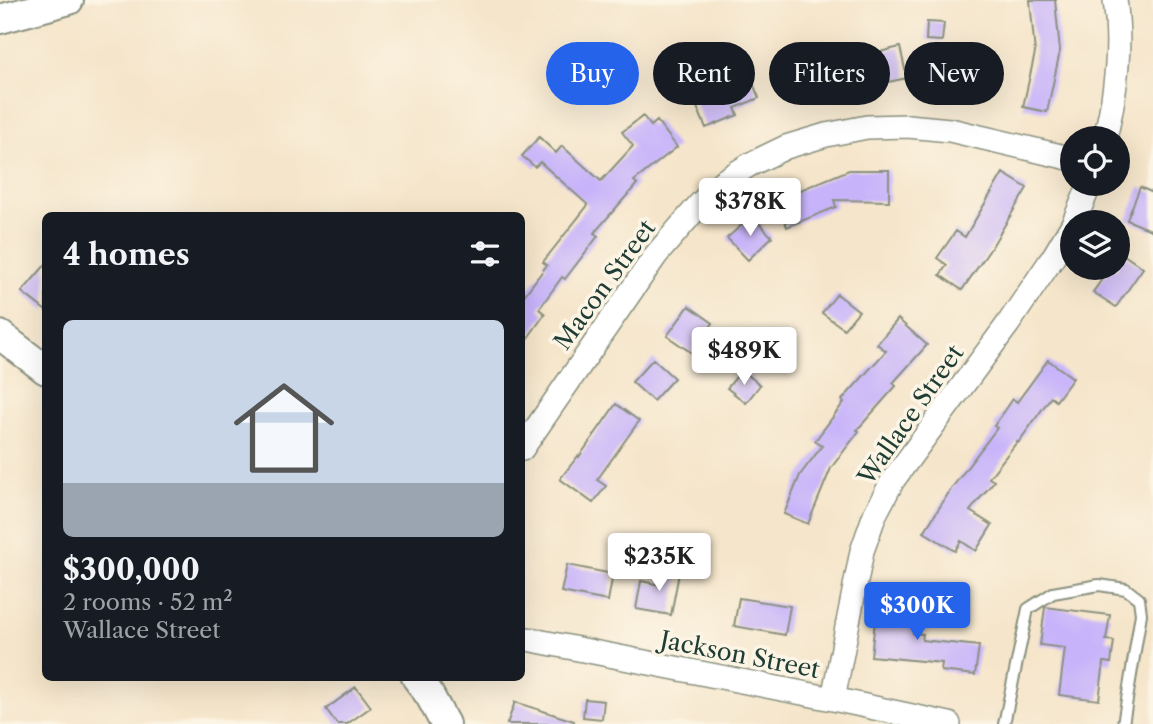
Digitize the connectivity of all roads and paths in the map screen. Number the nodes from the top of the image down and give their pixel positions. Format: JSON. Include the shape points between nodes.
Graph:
{"nodes":[{"id":1,"x":69,"y":0,"type":"edge"},
{"id":2,"x":1115,"y":0,"type":"edge"},
{"id":3,"x":0,"y":19,"type":"edge"},
{"id":4,"x":1108,"y":126,"type":"edge"},
{"id":5,"x":1060,"y":156,"type":"edge"},
{"id":6,"x":1060,"y":246,"type":"edge"},
{"id":7,"x":0,"y":335,"type":"edge"},
{"id":8,"x":42,"y":367,"type":"edge"},
{"id":9,"x":525,"y":445,"type":"edge"},
{"id":10,"x":525,"y":639,"type":"edge"},
{"id":11,"x":419,"y":681,"type":"edge"},
{"id":12,"x":833,"y":699,"type":"junction"},
{"id":13,"x":444,"y":724,"type":"edge"},
{"id":14,"x":949,"y":724,"type":"edge"},
{"id":15,"x":1004,"y":724,"type":"edge"},
{"id":16,"x":1122,"y":724,"type":"edge"}],
"edges":[{"from":1,"to":3,"type":"street"},
{"from":2,"to":4,"type":"street","via":[[1118,59]]},
{"from":5,"to":9,"type":"street","name":"Macon Street","via":[[950,130],[867,127],[786,147],[749,165],[722,182],[656,255]]},
{"from":6,"to":12,"type":"street","name":"Wallace Street","via":[[893,480],[875,514],[862,551]]},
{"from":7,"to":8,"type":"street"},
{"from":10,"to":12,"type":"street","name":"Jackson Street"},
{"from":11,"to":13,"type":"street"},
{"from":12,"to":14,"type":"street","name":"Jackson Street"},
{"from":15,"to":16,"type":"lane","via":[[1028,608],[1054,593],[1099,585],[1126,589],[1139,599],[1141,614]]}]}
